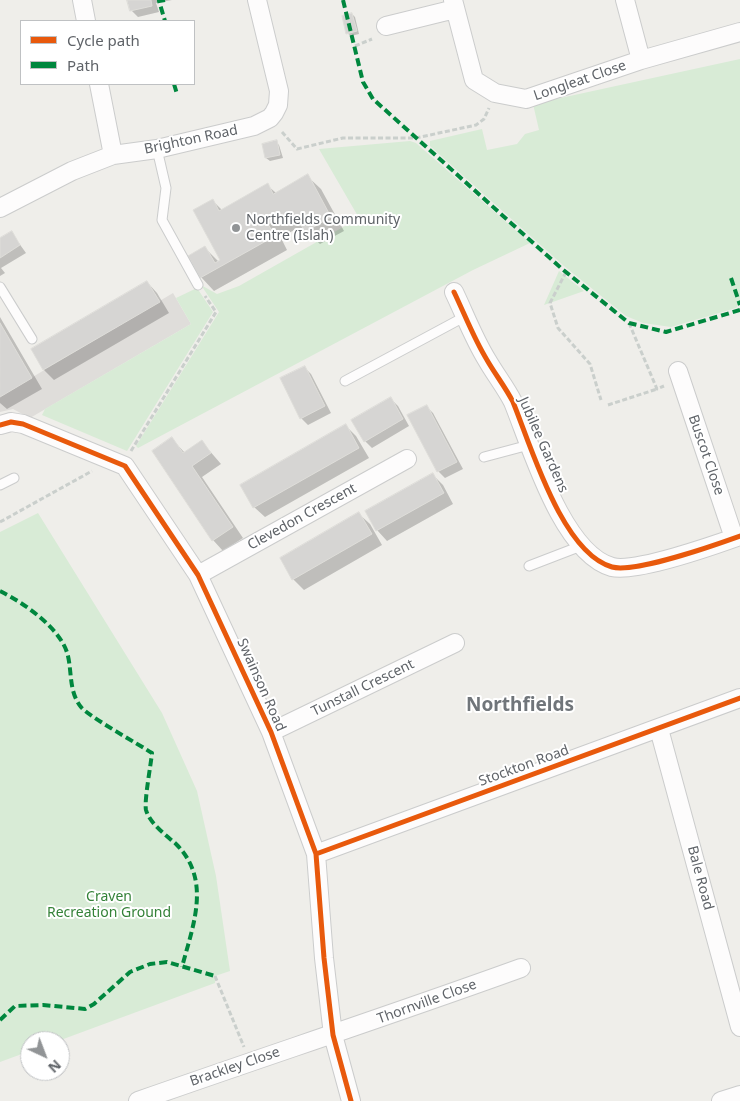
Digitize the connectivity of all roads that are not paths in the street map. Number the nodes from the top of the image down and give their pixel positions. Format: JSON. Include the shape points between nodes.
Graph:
{"nodes":[{"id":1,"x":82,"y":0,"type":"edge"},
{"id":2,"x":257,"y":0,"type":"edge"},
{"id":3,"x":625,"y":0,"type":"edge"},
{"id":4,"x":454,"y":4,"type":"edge"},
{"id":5,"x":86,"y":20,"type":"edge"},
{"id":6,"x":386,"y":26,"type":"dead end"},
{"id":7,"x":740,"y":32,"type":"edge"},
{"id":8,"x":641,"y":60,"type":"junction"},
{"id":9,"x":99,"y":85,"type":"edge"},
{"id":10,"x":157,"y":149,"type":"junction"},
{"id":11,"x":113,"y":155,"type":"junction"},
{"id":12,"x":0,"y":208,"type":"edge"},
{"id":13,"x":198,"y":285,"type":"road end"},
{"id":14,"x":0,"y":287,"type":"edge"},
{"id":15,"x":454,"y":292,"type":"dead end"},
{"id":16,"x":466,"y":316,"type":"junction"},
{"id":17,"x":32,"y":339,"type":"dead end"},
{"id":18,"x":679,"y":376,"type":"road end"},
{"id":19,"x":344,"y":381,"type":"dead end"},
{"id":20,"x":1,"y":424,"type":"edge"},
{"id":21,"x":529,"y":445,"type":"junction"},
{"id":22,"x":484,"y":457,"type":"dead end"},
{"id":23,"x":407,"y":459,"type":"dead end"},
{"id":24,"x":14,"y":478,"type":"dead end"},
{"id":25,"x":0,"y":485,"type":"edge"},
{"id":26,"x":737,"y":537,"type":"edge"},
{"id":27,"x":581,"y":546,"type":"junction"},
{"id":28,"x":529,"y":566,"type":"dead end"},
{"id":29,"x":198,"y":575,"type":"junction"},
{"id":30,"x":455,"y":643,"type":"dead end"},
{"id":31,"x":740,"y":698,"type":"edge"},
{"id":32,"x":659,"y":729,"type":"junction"},
{"id":33,"x":271,"y":732,"type":"junction"},
{"id":34,"x":316,"y":854,"type":"junction"},
{"id":35,"x":521,"y":968,"type":"dead end"},
{"id":36,"x":740,"y":1027,"type":"edge"},
{"id":37,"x":333,"y":1036,"type":"junction"},
{"id":38,"x":740,"y":1096,"type":"edge"},
{"id":39,"x":138,"y":1101,"type":"edge"},
{"id":40,"x":351,"y":1101,"type":"edge"},
{"id":41,"x":721,"y":1101,"type":"edge"}],
"edges":[{"from":1,"to":5,"type":"street"},
{"from":2,"to":10,"type":"street","name":"Brighton Road","via":[[279,91],[278,105],[270,118],[254,126]]},
{"from":3,"to":8,"type":"street"},
{"from":4,"to":6,"type":"street"},
{"from":4,"to":8,"type":"street","name":"Longleat Close","via":[[474,80],[496,93],[526,99]]},
{"from":7,"to":8,"type":"street","name":"Longleat Close"},
{"from":9,"to":11,"type":"street"},
{"from":10,"to":11,"type":"street","name":"Brighton Road"},
{"from":10,"to":13,"type":"lane","via":[[166,188],[162,220]]},
{"from":11,"to":12,"type":"street","name":"Brighton Road","via":[[72,170]]},
{"from":14,"to":17,"type":"lane"},
{"from":15,"to":16,"type":"street","name":"Jubilee Gardens"},
{"from":16,"to":19,"type":"lane"},
{"from":16,"to":21,"type":"street","name":"Jubilee Gardens","via":[[486,359],[512,400]]},
{"from":18,"to":26,"type":"street","name":"Buscot Close"},
{"from":20,"to":29,"type":"street","name":"Swainson Road","via":[[23,424],[119,463]]},
{"from":21,"to":22,"type":"lane"},
{"from":21,"to":27,"type":"street","name":"Jubilee Gardens","via":[[539,472]]},
{"from":23,"to":29,"type":"street","name":"Clevedon Crescent"},
{"from":24,"to":25,"type":"lane"},
{"from":26,"to":27,"type":"street","name":"Jubilee Gardens","via":[[633,568],[613,567],[596,560]]},
{"from":27,"to":28,"type":"lane"},
{"from":29,"to":33,"type":"street","name":"Swainson Road"},
{"from":30,"to":33,"type":"street","name":"Tunstall Crescent"},
{"from":31,"to":32,"type":"street","name":"Stockton Road"},
{"from":32,"to":34,"type":"street","name":"Stockton Road"},
{"from":32,"to":36,"type":"street","name":"Bale Road"},
{"from":33,"to":34,"type":"street","name":"Swainson Road"},
{"from":34,"to":37,"type":"street","name":"Swainson Road"},
{"from":35,"to":37,"type":"street","name":"Thornville Close"},
{"from":37,"to":39,"type":"street","name":"Brackley Close","via":[[250,1061]]},
{"from":37,"to":40,"type":"street","name":"Swainson Road"},
{"from":38,"to":41,"type":"street"}]}
